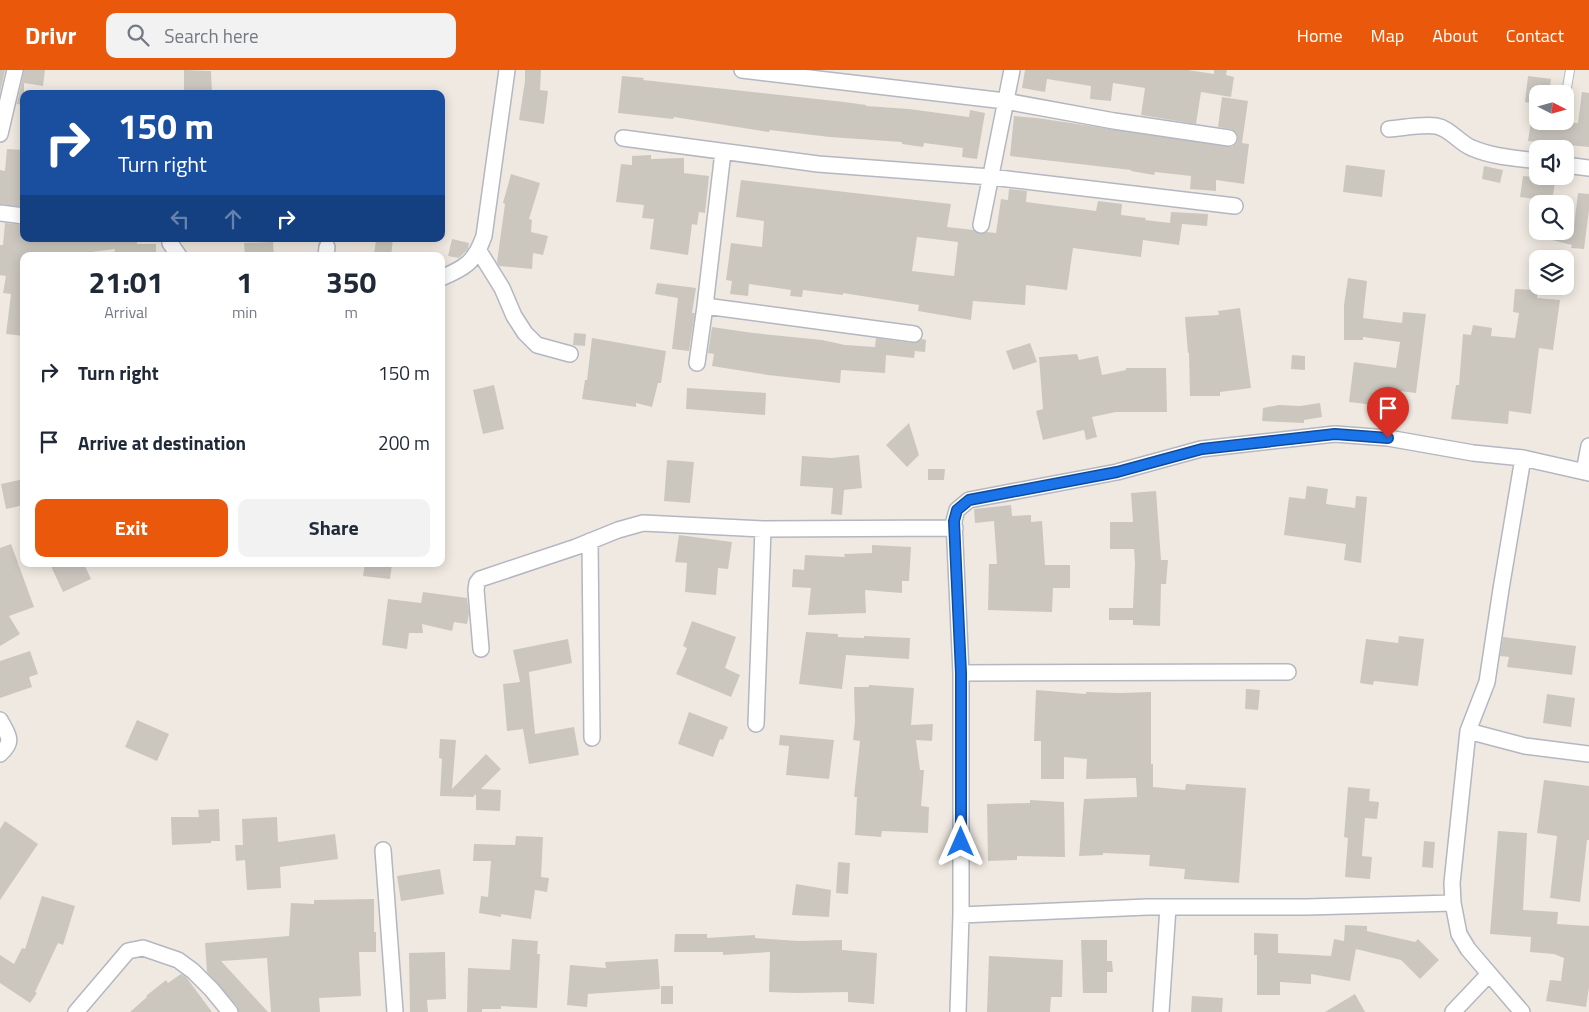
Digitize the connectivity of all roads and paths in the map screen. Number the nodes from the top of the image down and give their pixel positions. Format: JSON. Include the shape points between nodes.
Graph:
{"nodes":[{"id":1,"x":15,"y":70,"type":"edge"},
{"id":2,"x":507,"y":70,"type":"edge"},
{"id":3,"x":742,"y":70,"type":"edge"},
{"id":4,"x":1012,"y":70,"type":"edge"},
{"id":5,"x":1570,"y":70,"type":"edge"},
{"id":6,"x":1568,"y":85,"type":"edge"},
{"id":7,"x":1005,"y":101,"type":"junction"},
{"id":8,"x":1389,"y":129,"type":"dead end"},
{"id":9,"x":0,"y":134,"type":"edge"},
{"id":10,"x":623,"y":138,"type":"dead end"},
{"id":11,"x":1229,"y":138,"type":"dead end"},
{"id":12,"x":724,"y":152,"type":"junction"},
{"id":13,"x":1529,"y":160,"type":"edge"},
{"id":14,"x":1574,"y":166,"type":"edge"},
{"id":15,"x":1589,"y":168,"type":"edge"},
{"id":16,"x":991,"y":177,"type":"junction"},
{"id":17,"x":1235,"y":206,"type":"dead end"},
{"id":18,"x":0,"y":213,"type":"edge"},
{"id":19,"x":20,"y":216,"type":"edge"},
{"id":20,"x":981,"y":225,"type":"dead end"},
{"id":21,"x":479,"y":251,"type":"junction"},
{"id":22,"x":445,"y":276,"type":"edge"},
{"id":23,"x":705,"y":306,"type":"junction"},
{"id":24,"x":914,"y":334,"type":"dead end"},
{"id":25,"x":570,"y":354,"type":"dead end"},
{"id":26,"x":697,"y":363,"type":"dead end"},
{"id":27,"x":1589,"y":446,"type":"edge"},
{"id":28,"x":1523,"y":458,"type":"junction"},
{"id":29,"x":1587,"y":472,"type":"edge"},
{"id":30,"x":954,"y":528,"type":"junction"},
{"id":31,"x":763,"y":529,"type":"junction"},
{"id":32,"x":590,"y":541,"type":"junction"},
{"id":33,"x":481,"y":649,"type":"dead end"},
{"id":34,"x":1288,"y":672,"type":"dead end"},
{"id":35,"x":961,"y":673,"type":"junction"},
{"id":36,"x":0,"y":720,"type":"edge"},
{"id":37,"x":756,"y":724,"type":"dead end"},
{"id":38,"x":1468,"y":731,"type":"junction"},
{"id":39,"x":592,"y":738,"type":"dead end"},
{"id":40,"x":0,"y":754,"type":"edge"},
{"id":41,"x":1589,"y":754,"type":"edge"},
{"id":42,"x":383,"y":850,"type":"dead end"},
{"id":43,"x":1453,"y":903,"type":"junction"},
{"id":44,"x":1168,"y":907,"type":"junction"},
{"id":45,"x":961,"y":915,"type":"junction"},
{"id":46,"x":1489,"y":974,"type":"junction"},
{"id":47,"x":76,"y":1012,"type":"edge"},
{"id":48,"x":230,"y":1012,"type":"edge"},
{"id":49,"x":395,"y":1012,"type":"edge"},
{"id":50,"x":958,"y":1012,"type":"edge"},
{"id":51,"x":1161,"y":1012,"type":"edge"},
{"id":52,"x":1453,"y":1012,"type":"edge"},
{"id":53,"x":1522,"y":1012,"type":"edge"}],
"edges":[{"from":1,"to":9,"type":"street"},
{"from":2,"to":21,"type":"street","via":[[484,236]]},
{"from":3,"to":7,"type":"street"},
{"from":4,"to":7,"type":"street"},
{"from":5,"to":6,"type":"lane"},
{"from":7,"to":11,"type":"street"},
{"from":7,"to":16,"type":"street"},
{"from":8,"to":13,"type":"street","via":[[1437,126],[1486,154]]},
{"from":10,"to":12,"type":"street"},
{"from":12,"to":16,"type":"street","via":[[818,164]]},
{"from":12,"to":23,"type":"street"},
{"from":14,"to":15,"type":"street"},
{"from":16,"to":17,"type":"street"},
{"from":16,"to":20,"type":"street"},
{"from":18,"to":19,"type":"street"},
{"from":21,"to":22,"type":"street","via":[[462,269]]},
{"from":21,"to":25,"type":"street","via":[[525,333],[537,345]]},
{"from":23,"to":24,"type":"street"},
{"from":23,"to":26,"type":"street"},
{"from":27,"to":29,"type":"street"},
{"from":28,"to":29,"type":"street"},
{"from":28,"to":30,"type":"street","via":[[1388,438],[1335,434],[1202,449],[1117,472],[969,500],[957,510]]},
{"from":28,"to":38,"type":"street","via":[[1487,682]]},
{"from":30,"to":31,"type":"street"},
{"from":30,"to":35,"type":"street"},
{"from":31,"to":32,"type":"street","via":[[643,523]]},
{"from":31,"to":37,"type":"street"},
{"from":32,"to":33,"type":"street","via":[[480,579],[476,590]]},
{"from":32,"to":39,"type":"street"},
{"from":34,"to":35,"type":"street"},
{"from":35,"to":45,"type":"street"},
{"from":36,"to":40,"type":"street","via":[[10,742]]},
{"from":38,"to":41,"type":"street","via":[[1525,746]]},
{"from":38,"to":43,"type":"street","via":[[1452,883]]},
{"from":42,"to":49,"type":"street"},
{"from":43,"to":44,"type":"street"},
{"from":43,"to":46,"type":"street","via":[[1459,934]]},
{"from":44,"to":45,"type":"street"},
{"from":44,"to":51,"type":"street"},
{"from":45,"to":50,"type":"street"},
{"from":46,"to":52,"type":"street"},
{"from":46,"to":53,"type":"street"},
{"from":47,"to":48,"type":"street","via":[[128,951],[144,948],[178,960],[193,971]]}]}
